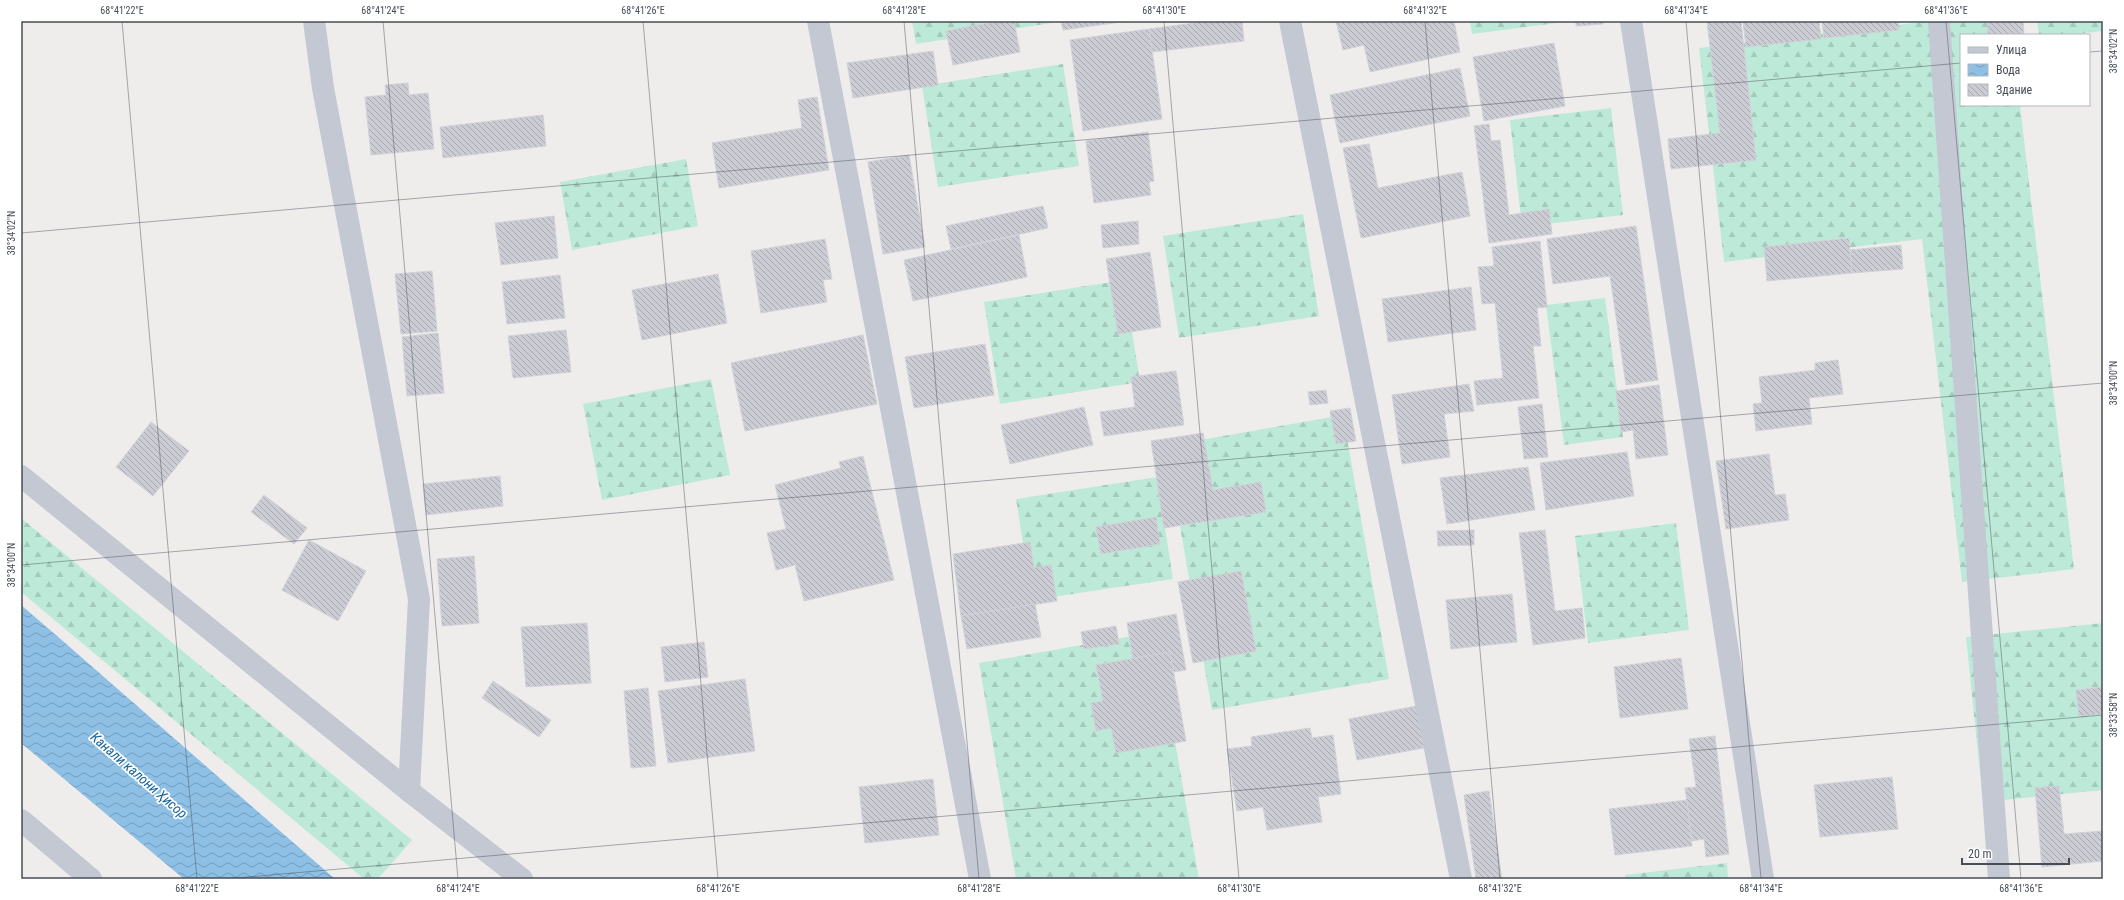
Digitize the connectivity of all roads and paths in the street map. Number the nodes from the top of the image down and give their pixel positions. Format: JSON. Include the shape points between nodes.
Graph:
{"nodes":[{"id":1,"x":314,"y":21,"type":"edge"},
{"id":2,"x":818,"y":21,"type":"edge"},
{"id":3,"x":1290,"y":21,"type":"edge"},
{"id":4,"x":1631,"y":21,"type":"edge"},
{"id":5,"x":1939,"y":21,"type":"edge"},
{"id":6,"x":21,"y":476,"type":"edge"},
{"id":7,"x":409,"y":791,"type":"junction"},
{"id":8,"x":21,"y":820,"type":"edge"},
{"id":9,"x":91,"y":879,"type":"edge"},
{"id":10,"x":522,"y":879,"type":"edge"},
{"id":11,"x":980,"y":879,"type":"edge"},
{"id":12,"x":1462,"y":879,"type":"edge"},
{"id":13,"x":1763,"y":879,"type":"edge"},
{"id":14,"x":1999,"y":879,"type":"edge"}],
"edges":[{"from":1,"to":7,"type":"street","via":[[323,88],[419,599]]},
{"from":2,"to":11,"type":"street"},
{"from":3,"to":12,"type":"street"},
{"from":4,"to":13,"type":"street"},
{"from":5,"to":14,"type":"street"},
{"from":6,"to":7,"type":"street"},
{"from":7,"to":10,"type":"street"},
{"from":8,"to":9,"type":"street"}]}
